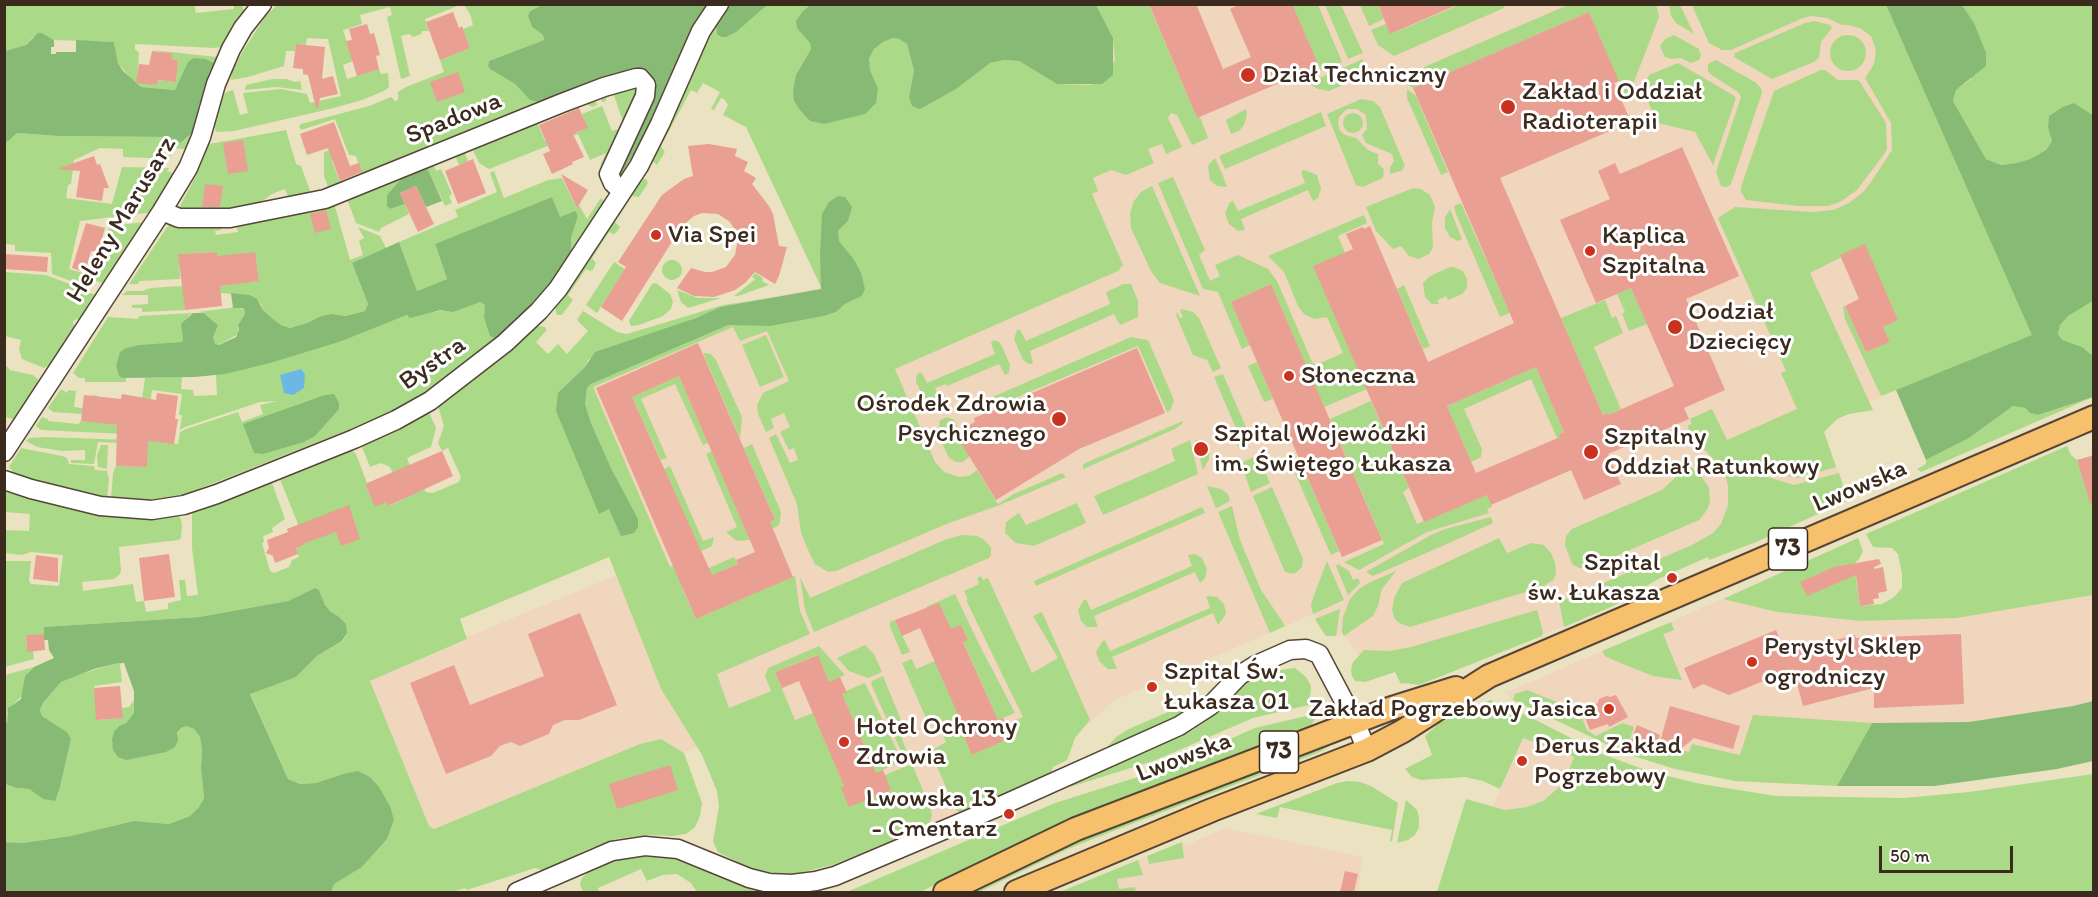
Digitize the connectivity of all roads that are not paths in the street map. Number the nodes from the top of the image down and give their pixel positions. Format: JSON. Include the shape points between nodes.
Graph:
{"nodes":[{"id":1,"x":262,"y":4,"type":"edge"},
{"id":2,"x":719,"y":4,"type":"edge"},
{"id":3,"x":622,"y":192,"type":"junction"},
{"id":4,"x":162,"y":211,"type":"junction"},
{"id":5,"x":2094,"y":417,"type":"edge"},
{"id":6,"x":4,"y":452,"type":"edge"},
{"id":7,"x":4,"y":480,"type":"edge"},
{"id":8,"x":1483,"y":679,"type":"junction"},
{"id":9,"x":1355,"y":722,"type":"junction"},
{"id":10,"x":1367,"y":750,"type":"junction"},
{"id":11,"x":517,"y":892,"type":"edge"},
{"id":12,"x":945,"y":892,"type":"edge"},
{"id":13,"x":1016,"y":892,"type":"edge"}],
"edges":[{"from":1,"to":4,"type":"street","name":"Heleny Marusarz","via":[[231,49],[188,168]]},
{"from":2,"to":3,"type":"street","name":"Bystra","via":[[701,31],[660,124]]},
{"from":3,"to":4,"type":"street","name":"Spadowa","via":[[609,174],[645,96],[646,85],[640,78],[604,87],[316,202],[230,218],[179,218]]},
{"from":3,"to":7,"type":"street","name":"Bystra","via":[[539,311],[467,374],[396,420],[217,494],[152,510],[100,506]]},
{"from":4,"to":6,"type":"street","name":"Heleny Marusarz"},
{"from":5,"to":8,"type":"main road","name":"Lwowska","number":"73"},
{"from":8,"to":9,"type":"main road","name":"Lwowska","number":"73"},
{"from":8,"to":10,"type":"main road","name":"Lwowska","number":"73"},
{"from":9,"to":10,"type":"street"},
{"from":9,"to":11,"type":"street","via":[[1319,654],[1306,649],[1290,650],[1248,670],[1210,706],[1179,726],[835,876],[808,882],[770,883],[678,849],[645,846],[612,851]]},
{"from":9,"to":12,"type":"main road","name":"Lwowska","number":"73","via":[[1076,829]]},
{"from":10,"to":13,"type":"main road","name":"Lwowska","number":"73"}]}
